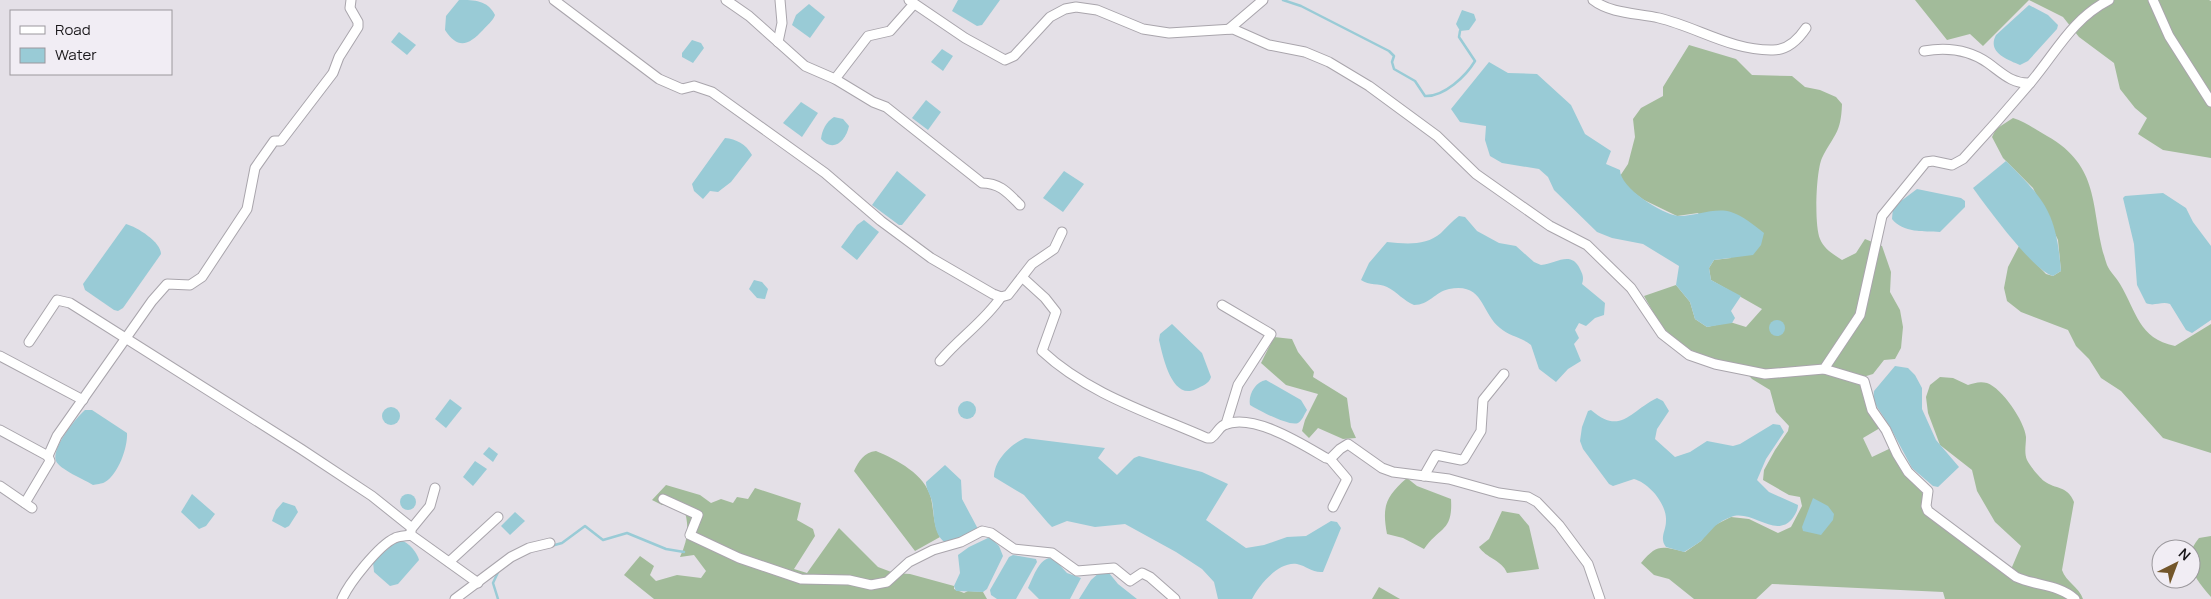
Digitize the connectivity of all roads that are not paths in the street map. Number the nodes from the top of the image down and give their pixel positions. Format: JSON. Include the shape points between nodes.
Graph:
{"nodes":[{"id":1,"x":351,"y":0,"type":"edge"},
{"id":2,"x":554,"y":0,"type":"edge"},
{"id":3,"x":726,"y":0,"type":"edge"},
{"id":4,"x":780,"y":0,"type":"edge"},
{"id":5,"x":1263,"y":0,"type":"edge"},
{"id":6,"x":1593,"y":0,"type":"edge"},
{"id":7,"x":2109,"y":0,"type":"edge"},
{"id":8,"x":2154,"y":0,"type":"edge"},
{"id":9,"x":911,"y":2,"type":"edge"},
{"id":10,"x":1806,"y":28,"type":"dead end"},
{"id":11,"x":1229,"y":29,"type":"junction"},
{"id":12,"x":778,"y":42,"type":"junction"},
{"id":13,"x":1924,"y":51,"type":"dead end"},
{"id":14,"x":835,"y":79,"type":"junction"},
{"id":15,"x":2030,"y":83,"type":"junction"},
{"id":16,"x":2211,"y":102,"type":"edge"},
{"id":17,"x":1020,"y":205,"type":"dead end"},
{"id":18,"x":1062,"y":232,"type":"dead end"},
{"id":19,"x":1023,"y":278,"type":"junction"},
{"id":20,"x":1001,"y":297,"type":"junction"},
{"id":21,"x":1222,"y":305,"type":"dead end"},
{"id":22,"x":126,"y":338,"type":"junction"},
{"id":23,"x":30,"y":342,"type":"dead end"},
{"id":24,"x":0,"y":356,"type":"edge"},
{"id":25,"x":940,"y":361,"type":"dead end"},
{"id":26,"x":1824,"y":369,"type":"junction"},
{"id":27,"x":1504,"y":374,"type":"dead end"},
{"id":28,"x":83,"y":400,"type":"junction"},
{"id":29,"x":1226,"y":424,"type":"junction"},
{"id":30,"x":0,"y":430,"type":"edge"},
{"id":31,"x":48,"y":456,"type":"junction"},
{"id":32,"x":1330,"y":459,"type":"junction"},
{"id":33,"x":1424,"y":476,"type":"junction"},
{"id":34,"x":0,"y":486,"type":"edge"},
{"id":35,"x":435,"y":488,"type":"dead end"},
{"id":36,"x":663,"y":499,"type":"dead end"},
{"id":37,"x":1334,"y":507,"type":"dead end"},
{"id":38,"x":498,"y":517,"type":"dead end"},
{"id":39,"x":411,"y":532,"type":"junction"},
{"id":40,"x":550,"y":543,"type":"dead end"},
{"id":41,"x":449,"y":562,"type":"junction"},
{"id":42,"x":478,"y":584,"type":"junction"},
{"id":43,"x":342,"y":599,"type":"edge"},
{"id":44,"x":455,"y":599,"type":"edge"},
{"id":45,"x":1175,"y":599,"type":"edge"},
{"id":46,"x":1600,"y":599,"type":"edge"},
{"id":47,"x":2075,"y":599,"type":"edge"}],
"edges":[{"from":1,"to":22,"type":"street","via":[[350,8],[358,22],[356,32],[330,78],[281,141],[274,141],[255,168],[247,209],[220,250],[202,276],[190,285],[172,282],[162,288]]},
{"from":2,"to":20,"type":"street","via":[[659,79],[682,89],[694,86],[712,92],[825,174],[931,258]]},
{"from":3,"to":12,"type":"street"},
{"from":4,"to":12,"type":"street","via":[[782,23]]},
{"from":5,"to":11,"type":"street"},
{"from":6,"to":10,"type":"street","via":[[1640,17],[1659,18],[1719,40],[1774,51],[1790,46]]},
{"from":7,"to":15,"type":"street","via":[[2076,23]]},
{"from":8,"to":16,"type":"street","via":[[2169,36]]},
{"from":9,"to":11,"type":"street","via":[[1005,60],[1014,56],[1050,17],[1076,7],[1097,10],[1143,29],[1170,33]]},
{"from":9,"to":14,"type":"street","via":[[890,31],[868,36]]},
{"from":11,"to":26,"type":"street","via":[[1269,45],[1316,56],[1368,86],[1437,136],[1476,174],[1550,226],[1594,250],[1631,288],[1662,334],[1689,355],[1765,374]]},
{"from":12,"to":14,"type":"street","via":[[805,66]]},
{"from":13,"to":15,"type":"street","via":[[1944,47],[1967,53],[1986,61],[2019,83]]},
{"from":14,"to":17,"type":"street","via":[[886,107],[982,183],[1002,187]]},
{"from":15,"to":26,"type":"street","via":[[1963,159],[1952,165],[1926,162],[1886,209],[1878,223],[1860,315]]},
{"from":18,"to":19,"type":"street","via":[[1050,254],[1038,258]]},
{"from":19,"to":20,"type":"street","via":[[1008,295]]},
{"from":19,"to":29,"type":"street","via":[[1056,312],[1042,350],[1066,371],[1110,397],[1207,438]]},
{"from":20,"to":25,"type":"street","via":[[988,315],[956,342]]},
{"from":21,"to":29,"type":"street","via":[[1271,334],[1238,385]]},
{"from":22,"to":23,"type":"street","via":[[70,303],[57,300]]},
{"from":22,"to":28,"type":"street"},
{"from":22,"to":39,"type":"street","via":[[372,496]]},
{"from":24,"to":28,"type":"street"},
{"from":26,"to":47,"type":"street","via":[[1864,381],[1872,410],[1900,459],[1908,472],[1928,491],[1928,511],[2016,576],[2061,590]]},
{"from":27,"to":33,"type":"street","via":[[1483,400],[1481,431],[1464,459],[1436,455]]},
{"from":28,"to":31,"type":"street","via":[[57,436]]},
{"from":29,"to":32,"type":"street","via":[[1242,420],[1258,424]]},
{"from":30,"to":31,"type":"street"},
{"from":31,"to":34,"type":"street","via":[[50,460],[28,505]]},
{"from":32,"to":33,"type":"street","via":[[1348,444],[1388,470]]},
{"from":32,"to":37,"type":"street","via":[[1347,479]]},
{"from":33,"to":46,"type":"street","via":[[1468,483],[1537,502],[1588,564]]},
{"from":35,"to":39,"type":"street","via":[[430,506]]},
{"from":36,"to":45,"type":"street","via":[[698,515],[690,535],[739,558],[801,579],[849,580],[879,585],[909,562],[982,531],[991,533],[1014,549],[1052,553],[1077,571],[1114,568],[1130,581],[1142,573]]},
{"from":38,"to":41,"type":"street"},
{"from":39,"to":41,"type":"street"},
{"from":39,"to":43,"type":"street","via":[[395,538],[379,551],[346,589]]},
{"from":40,"to":42,"type":"street","via":[[511,557]]},
{"from":41,"to":42,"type":"street"},
{"from":42,"to":44,"type":"street"}]}
